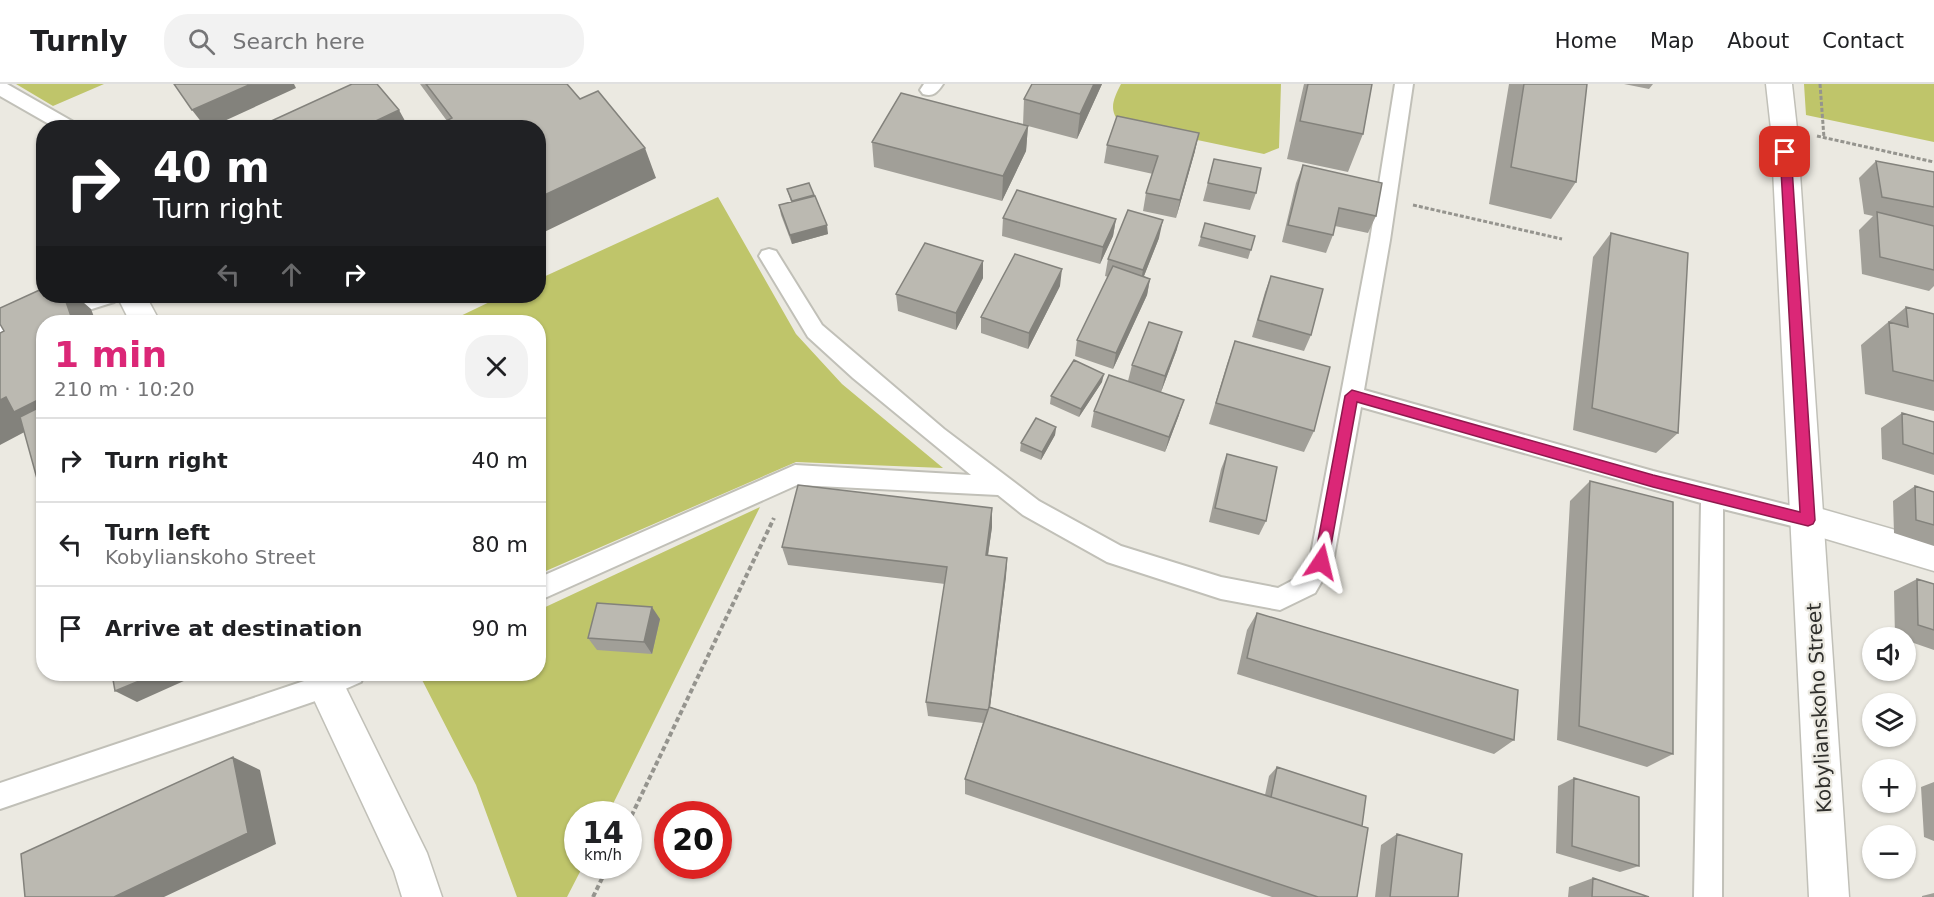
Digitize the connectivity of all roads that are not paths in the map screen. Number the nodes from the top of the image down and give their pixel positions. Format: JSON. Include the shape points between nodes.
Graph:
{"nodes":[{"id":1,"x":1404,"y":84,"type":"edge"},
{"id":2,"x":1779,"y":84,"type":"edge"},
{"id":3,"x":0,"y":88,"type":"edge"},
{"id":4,"x":57,"y":120,"type":"edge"},
{"id":5,"x":769,"y":256,"type":"dead end"},
{"id":6,"x":85,"y":303,"type":"edge"},
{"id":7,"x":47,"y":315,"type":"edge"},
{"id":8,"x":36,"y":319,"type":"edge"},
{"id":9,"x":0,"y":330,"type":"edge"},
{"id":10,"x":1352,"y":396,"type":"junction"},
{"id":11,"x":1003,"y":486,"type":"junction"},
{"id":12,"x":1712,"y":496,"type":"junction"},
{"id":13,"x":1808,"y":520,"type":"junction"},
{"id":14,"x":1934,"y":556,"type":"edge"},
{"id":15,"x":546,"y":586,"type":"edge"},
{"id":16,"x":322,"y":681,"type":"edge"},
{"id":17,"x":335,"y":681,"type":"edge"},
{"id":18,"x":0,"y":796,"type":"edge"},
{"id":19,"x":422,"y":897,"type":"edge"},
{"id":20,"x":1708,"y":897,"type":"edge"},
{"id":21,"x":1829,"y":897,"type":"edge"}],
"edges":[{"from":1,"to":10,"type":"lane"},
{"from":2,"to":13,"type":"main road","name":"Kobylianskoho Street"},
{"from":3,"to":4,"type":"lane"},
{"from":5,"to":11,"type":"lane","via":[[815,331],[936,435]]},
{"from":6,"to":7,"type":"lane"},
{"from":8,"to":9,"type":"lane"},
{"from":10,"to":11,"type":"lane","via":[[1321,562],[1307,585],[1280,599],[1221,588],[1115,555],[1031,508]]},
{"from":10,"to":12,"type":"lane"},
{"from":11,"to":15,"type":"lane","via":[[795,475]]},
{"from":12,"to":13,"type":"lane"},
{"from":12,"to":20,"type":"lane"},
{"from":13,"to":14,"type":"main road"},
{"from":13,"to":21,"type":"main road","name":"Kobylianskoho Street"},
{"from":16,"to":18,"type":"lane"},
{"from":17,"to":19,"type":"main road"}]}
